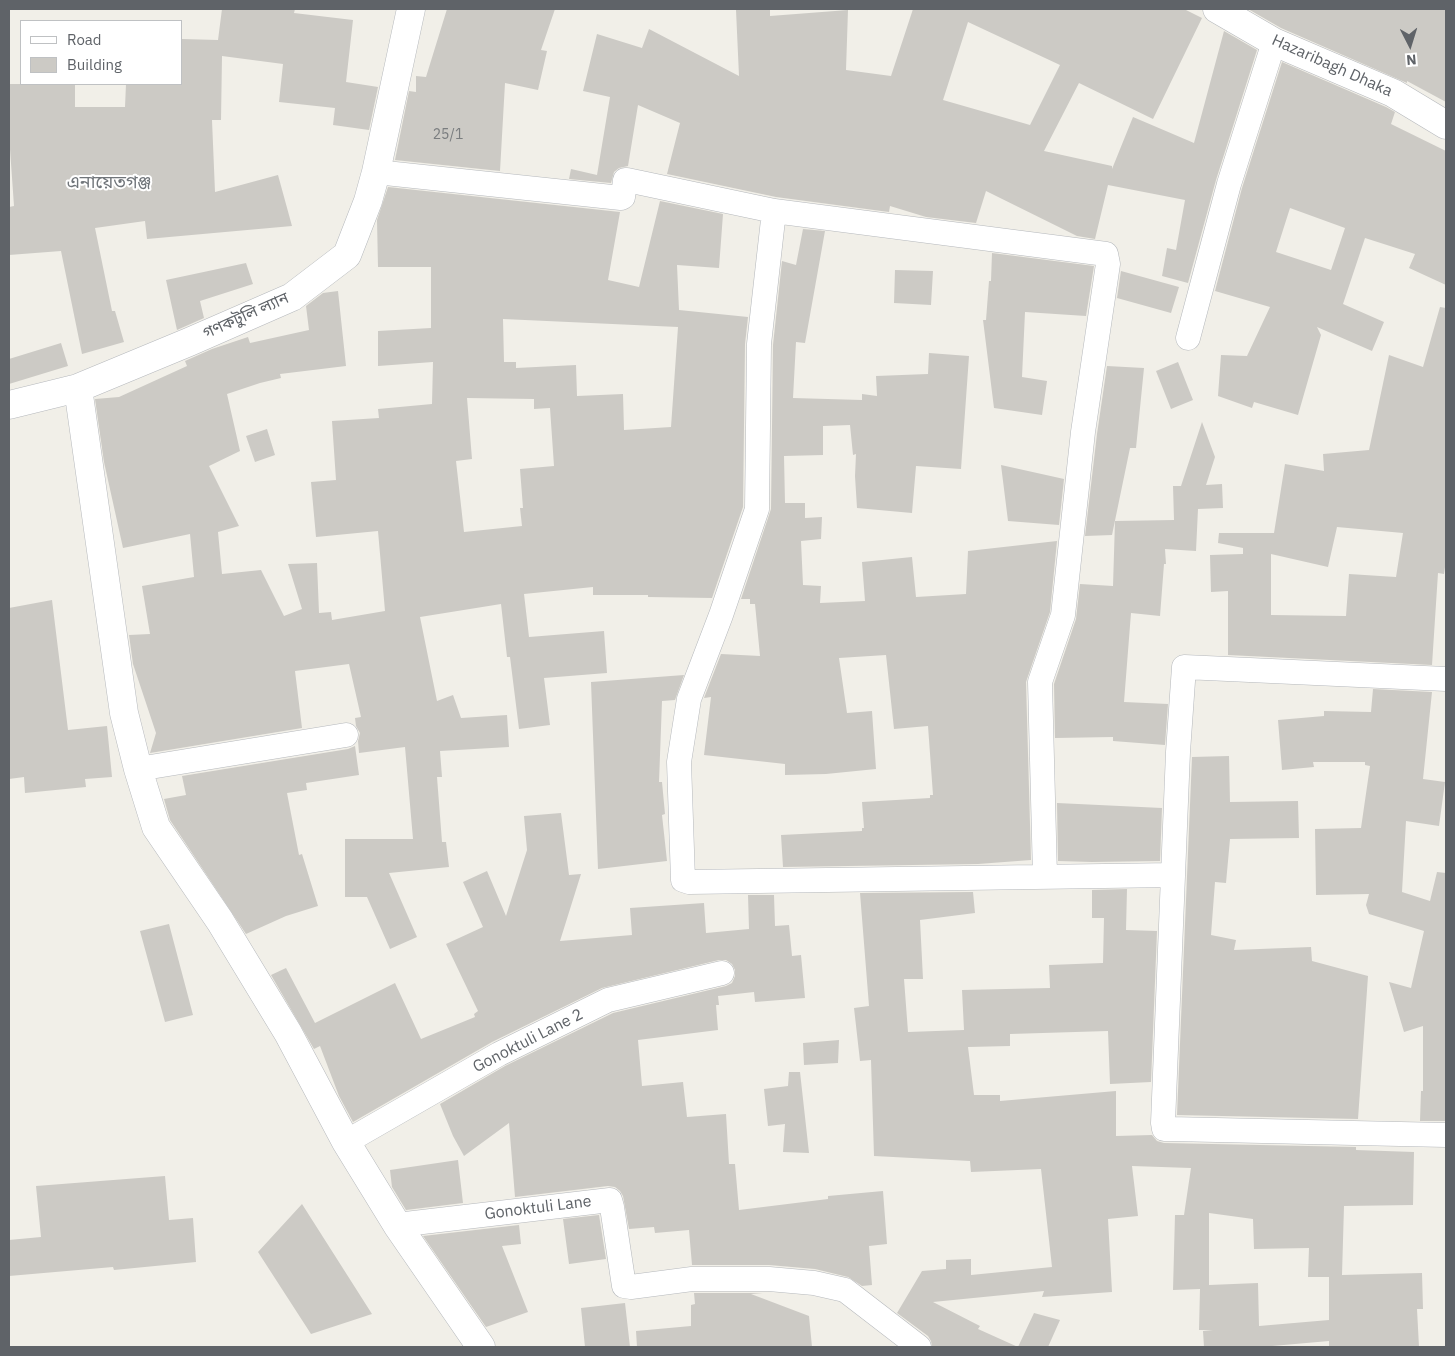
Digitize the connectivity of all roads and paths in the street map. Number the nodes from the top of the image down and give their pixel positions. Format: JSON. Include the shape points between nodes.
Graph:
{"nodes":[{"id":1,"x":411,"y":9,"type":"edge"},
{"id":2,"x":1217,"y":9,"type":"edge"},
{"id":3,"x":1274,"y":42,"type":"junction"},
{"id":4,"x":1446,"y":125,"type":"edge"},
{"id":5,"x":376,"y":172,"type":"junction"},
{"id":6,"x":774,"y":211,"type":"junction"},
{"id":7,"x":1188,"y":338,"type":"dead end"},
{"id":8,"x":78,"y":388,"type":"junction"},
{"id":9,"x":9,"y":405,"type":"edge"},
{"id":10,"x":1446,"y":679,"type":"edge"},
{"id":11,"x":346,"y":735,"type":"dead end"},
{"id":12,"x":138,"y":769,"type":"junction"},
{"id":13,"x":1173,"y":875,"type":"junction"},
{"id":14,"x":1044,"y":876,"type":"junction"},
{"id":15,"x":722,"y":973,"type":"dead end"},
{"id":16,"x":1446,"y":1135,"type":"edge"},
{"id":17,"x":346,"y":1142,"type":"junction"},
{"id":18,"x":397,"y":1225,"type":"junction"},
{"id":19,"x":481,"y":1347,"type":"edge"},
{"id":20,"x":919,"y":1347,"type":"edge"}],
"edges":[{"from":1,"to":5,"type":"street","name":"গণকটুলি ল্যান"},
{"from":2,"to":3,"type":"street","name":"Hazaribagh Dhaka"},
{"from":3,"to":4,"type":"street","name":"Hazaribagh Dhaka","via":[[1393,93]]},
{"from":3,"to":7,"type":"street","via":[[1229,184]]},
{"from":5,"to":6,"type":"street","via":[[621,198],[624,180],[627,180]]},
{"from":5,"to":8,"type":"street","name":"গণকটুলি ল্যান","via":[[347,255],[292,296]]},
{"from":6,"to":14,"type":"street","via":[[1106,254],[1108,264],[1083,432],[1064,615],[1040,682]]},
{"from":6,"to":14,"type":"street","via":[[759,344],[757,509],[689,699],[679,762],[683,880]]},
{"from":8,"to":9,"type":"street","name":"গণকটুলি ল্যান"},
{"from":8,"to":12,"type":"street","via":[[124,713]]},
{"from":10,"to":13,"type":"street","via":[[1184,667]]},
{"from":11,"to":12,"type":"street"},
{"from":12,"to":17,"type":"street","via":[[156,827],[220,921],[288,1034]]},
{"from":13,"to":14,"type":"street"},
{"from":13,"to":16,"type":"street","via":[[1164,1129]]},
{"from":15,"to":17,"type":"street","name":"Gonoktuli Lane 2","via":[[608,1000],[499,1054]]},
{"from":17,"to":18,"type":"street"},
{"from":18,"to":19,"type":"street"},
{"from":18,"to":20,"type":"street","name":"Gonoktuli Lane","via":[[610,1200],[624,1286],[692,1279],[814,1282],[845,1290]]}]}
